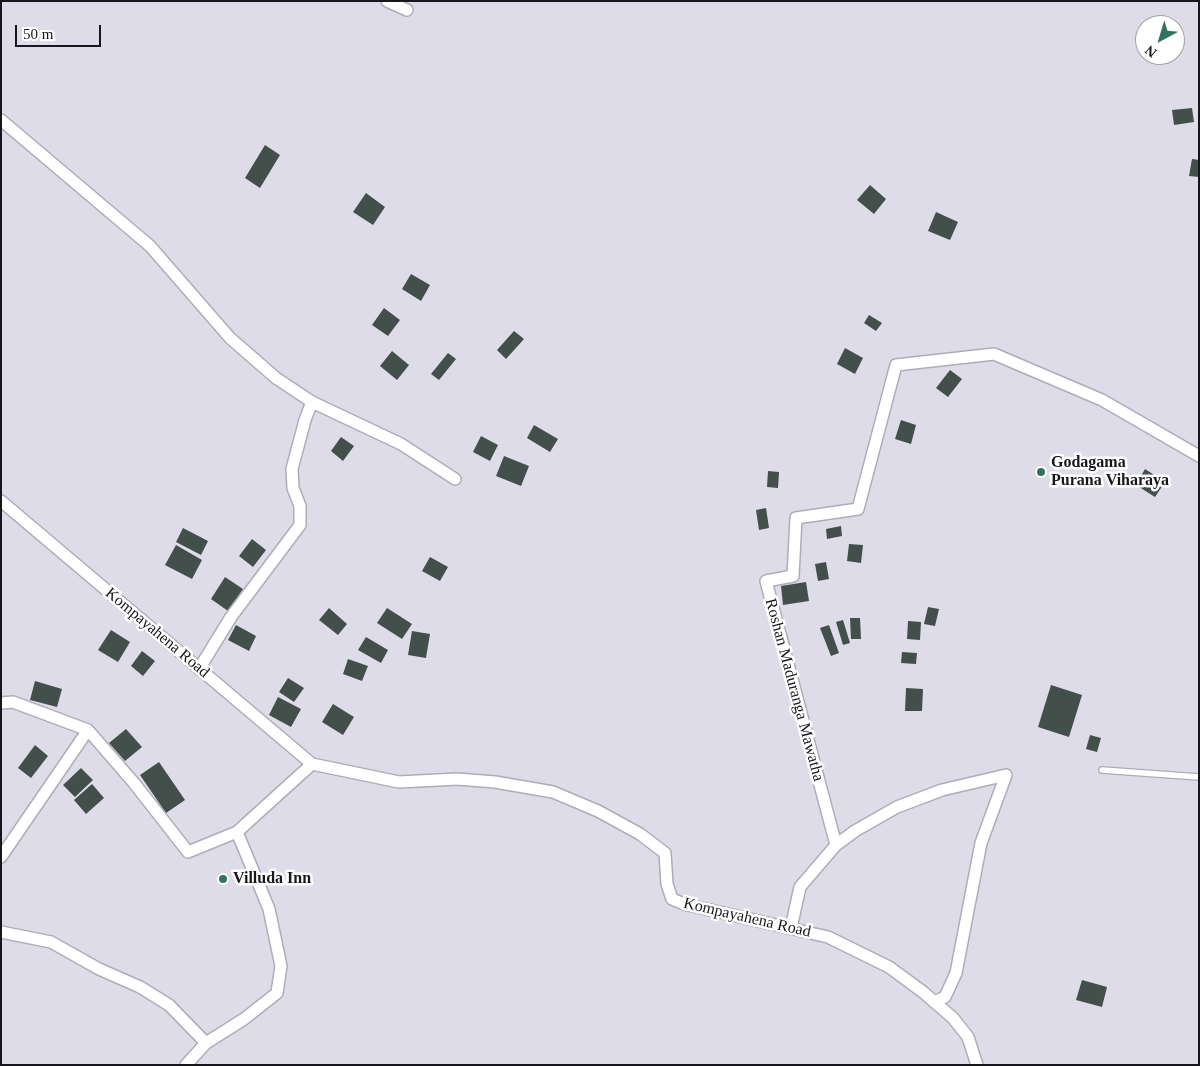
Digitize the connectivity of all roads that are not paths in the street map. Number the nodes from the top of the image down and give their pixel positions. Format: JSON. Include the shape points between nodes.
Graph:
{"nodes":[{"id":1,"x":387,"y":1,"type":"edge"},
{"id":2,"x":407,"y":10,"type":"dead end"},
{"id":3,"x":1,"y":120,"type":"edge"},
{"id":4,"x":312,"y":402,"type":"junction"},
{"id":5,"x":1199,"y":456,"type":"edge"},
{"id":6,"x":456,"y":479,"type":"dead end"},
{"id":7,"x":1,"y":500,"type":"edge"},
{"id":8,"x":199,"y":669,"type":"junction"},
{"id":9,"x":1,"y":703,"type":"edge"},
{"id":10,"x":88,"y":730,"type":"junction"},
{"id":11,"x":312,"y":764,"type":"junction"},
{"id":12,"x":1102,"y":770,"type":"dead end"},
{"id":13,"x":1199,"y":777,"type":"edge"},
{"id":14,"x":237,"y":832,"type":"junction"},
{"id":15,"x":836,"y":846,"type":"junction"},
{"id":16,"x":1,"y":857,"type":"edge"},
{"id":17,"x":791,"y":928,"type":"junction"},
{"id":18,"x":1,"y":932,"type":"edge"},
{"id":19,"x":934,"y":1002,"type":"junction"},
{"id":20,"x":206,"y":1043,"type":"junction"},
{"id":21,"x":186,"y":1065,"type":"edge"},
{"id":22,"x":977,"y":1065,"type":"edge"}],
"edges":[{"from":1,"to":2,"type":"street"},
{"from":3,"to":4,"type":"street","via":[[150,246],[230,338],[276,378]]},
{"from":4,"to":6,"type":"street","via":[[401,444]]},
{"from":4,"to":8,"type":"street","via":[[292,469],[300,506],[300,525],[232,617]]},
{"from":5,"to":15,"type":"street","name":"Roshan Maduranga Mawatha","via":[[1102,400],[994,354],[896,365],[858,509],[796,518],[793,576],[766,581]]},
{"from":7,"to":8,"type":"street","name":"Kompayahena Road"},
{"from":8,"to":11,"type":"street","name":"Kompayahena Road"},
{"from":9,"to":10,"type":"street","via":[[13,702]]},
{"from":10,"to":14,"type":"street","via":[[188,852]]},
{"from":10,"to":16,"type":"street"},
{"from":11,"to":14,"type":"street"},
{"from":11,"to":17,"type":"street","name":"Kompayahena Road","via":[[399,782],[457,779],[553,792],[598,811],[640,834],[665,853],[666,884],[672,899]]},
{"from":12,"to":13,"type":"lane"},
{"from":14,"to":20,"type":"street","via":[[269,910],[280,966],[277,993]]},
{"from":15,"to":17,"type":"street","via":[[800,887]]},
{"from":15,"to":19,"type":"street","via":[[897,807],[942,790],[1006,775],[981,843],[956,973],[945,997]]},
{"from":17,"to":19,"type":"street","name":"Kompayahena Road","via":[[828,937],[889,967]]},
{"from":18,"to":20,"type":"street","via":[[51,942],[140,987],[169,1005]]},
{"from":19,"to":22,"type":"street","name":"Kompayahena Road","via":[[968,1037]]},
{"from":20,"to":21,"type":"street"}]}
